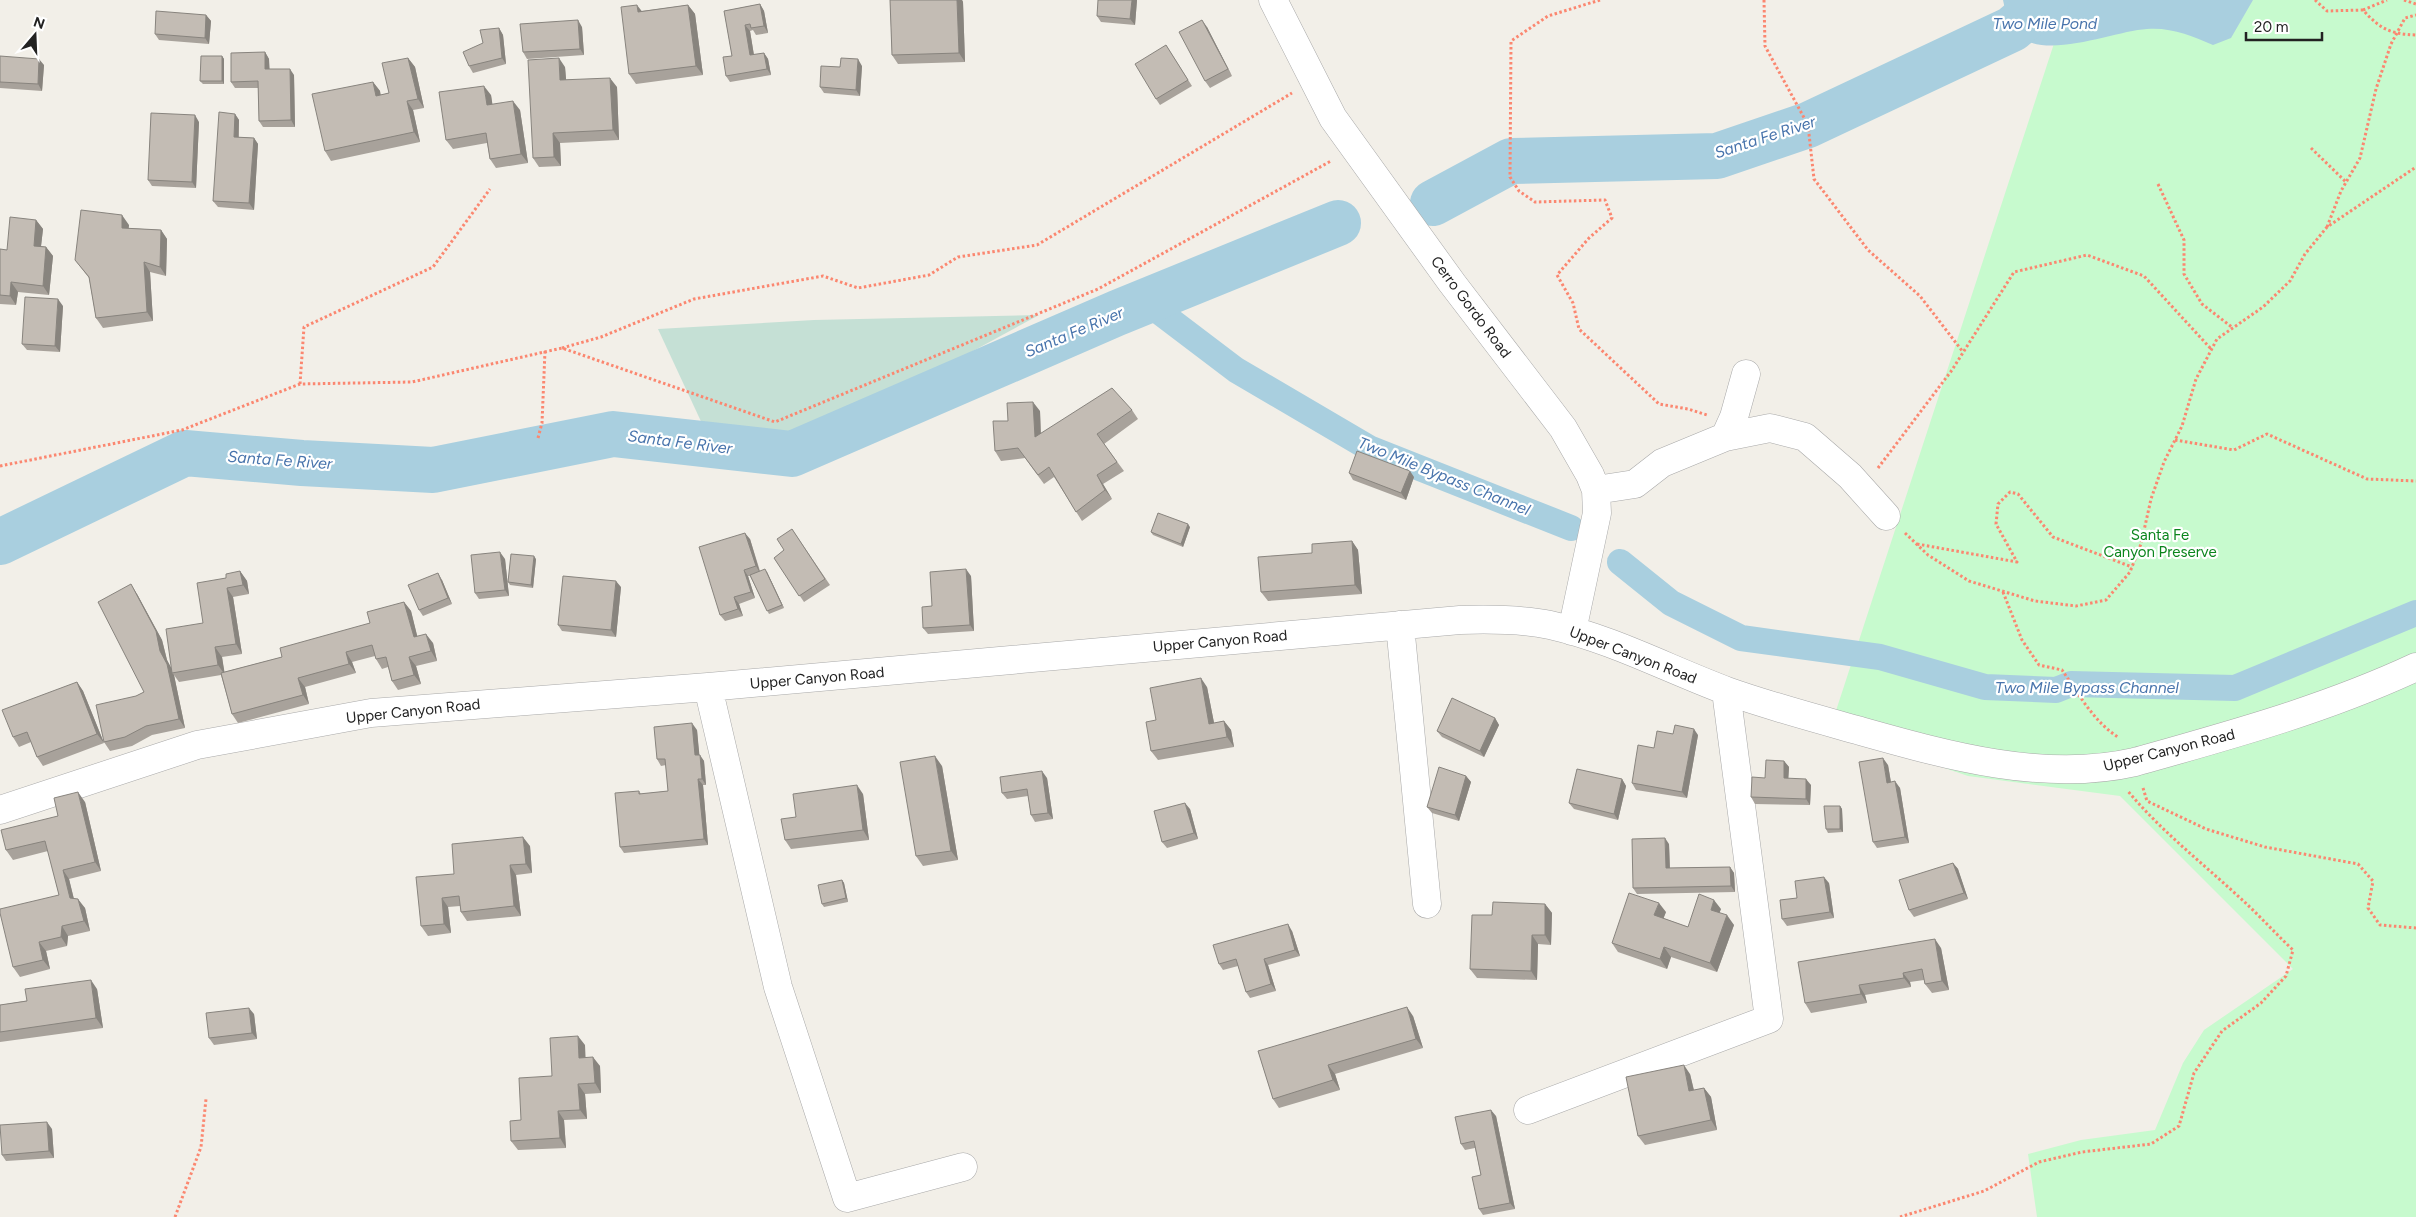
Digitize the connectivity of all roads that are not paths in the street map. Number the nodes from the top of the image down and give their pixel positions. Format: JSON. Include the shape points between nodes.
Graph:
{"nodes":[{"id":1,"x":1273,"y":0,"type":"edge"},
{"id":2,"x":1746,"y":374,"type":"dead end"},
{"id":3,"x":1724,"y":437,"type":"junction"},
{"id":4,"x":1596,"y":501,"type":"junction"},
{"id":5,"x":1886,"y":516,"type":"road end"},
{"id":6,"x":1400,"y":625,"type":"junction"},
{"id":7,"x":1572,"y":631,"type":"junction"},
{"id":8,"x":2416,"y":667,"type":"edge"},
{"id":9,"x":708,"y":687,"type":"junction"},
{"id":10,"x":1726,"y":691,"type":"junction"},
{"id":11,"x":0,"y":810,"type":"edge"},
{"id":12,"x":1426,"y":904,"type":"dead end"},
{"id":13,"x":1528,"y":1110,"type":"dead end"},
{"id":14,"x":963,"y":1168,"type":"dead end"}],
"edges":[{"from":1,"to":4,"type":"street","name":"Cerro Gordo Road","via":[[1333,118],[1452,283],[1564,428],[1590,475]]},
{"from":2,"to":3,"type":"street"},
{"from":3,"to":4,"type":"street","via":[[1662,463],[1635,484]]},
{"from":3,"to":5,"type":"street","via":[[1770,428],[1805,437],[1850,476]]},
{"from":4,"to":7,"type":"street"},
{"from":6,"to":7,"type":"street","name":"Upper Canyon Road","via":[[1493,619],[1520,620]]},
{"from":6,"to":9,"type":"street","name":"Upper Canyon Road"},
{"from":6,"to":12,"type":"street"},
{"from":7,"to":10,"type":"street","name":"Upper Canyon Road"},
{"from":8,"to":10,"type":"street","name":"Upper Canyon Road","via":[[2302,714],[2122,765],[2072,770],[1989,762],[1886,738]]},
{"from":9,"to":11,"type":"street","name":"Upper Canyon Road","via":[[371,713],[197,745]]},
{"from":9,"to":14,"type":"street","via":[[778,986],[847,1198]]},
{"from":10,"to":13,"type":"street","via":[[1769,1019]]}]}
